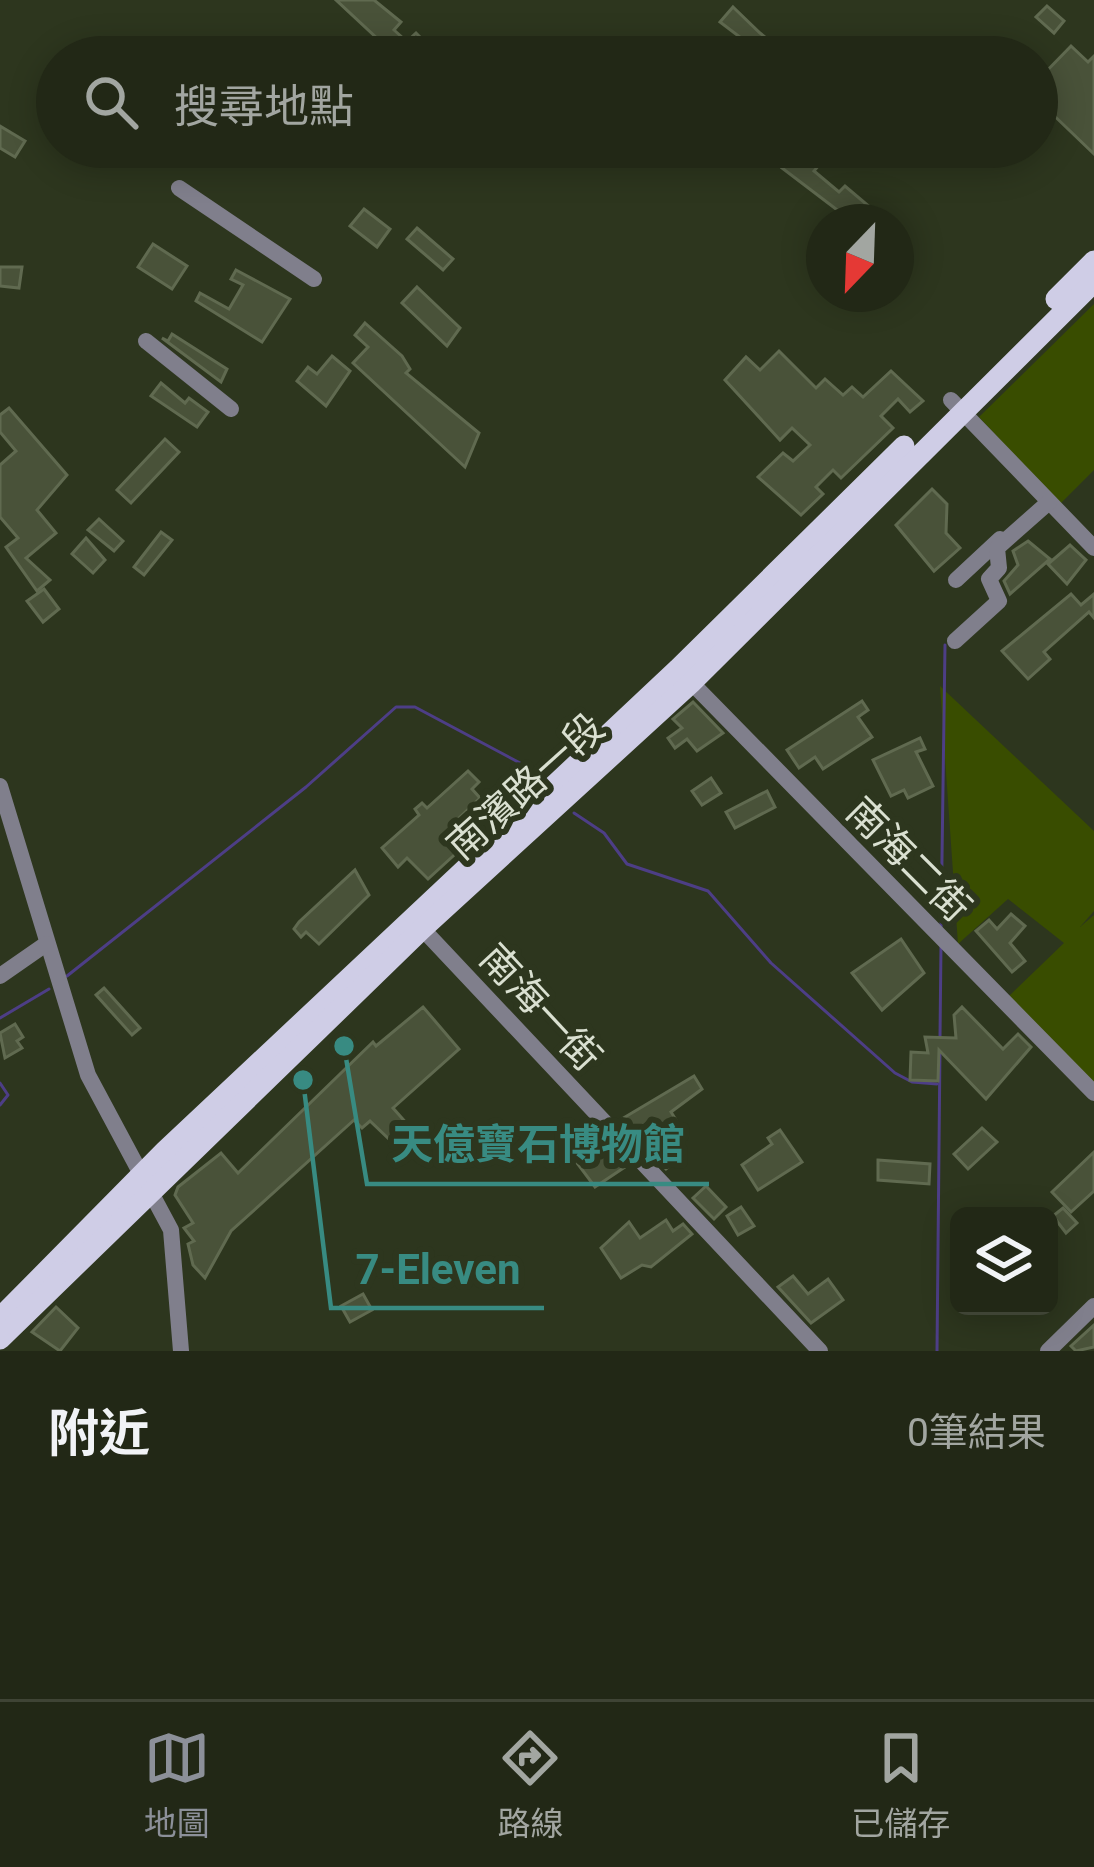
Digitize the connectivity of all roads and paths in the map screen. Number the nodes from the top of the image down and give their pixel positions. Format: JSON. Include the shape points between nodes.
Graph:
{"nodes":[{"id":1,"x":179,"y":188,"type":"dead end"},
{"id":2,"x":1094,"y":261,"type":"edge"},
{"id":3,"x":314,"y":279,"type":"dead end"},
{"id":4,"x":1094,"y":282,"type":"edge"},
{"id":5,"x":146,"y":341,"type":"dead end"},
{"id":6,"x":956,"y":405,"type":"junction"},
{"id":7,"x":231,"y":409,"type":"dead end"},
{"id":8,"x":1047,"y":500,"type":"junction"},
{"id":9,"x":1094,"y":548,"type":"edge"},
{"id":10,"x":956,"y":580,"type":"dead end"},
{"id":11,"x":956,"y":641,"type":"dead end"},
{"id":12,"x":684,"y":676,"type":"junction"},
{"id":13,"x":0,"y":786,"type":"edge"},
{"id":14,"x":417,"y":923,"type":"junction"},
{"id":15,"x":46,"y":944,"type":"junction"},
{"id":16,"x":0,"y":976,"type":"edge"},
{"id":17,"x":1094,"y":1094,"type":"edge"},
{"id":18,"x":147,"y":1183,"type":"junction"},
{"id":19,"x":5,"y":1304,"type":"edge"},
{"id":20,"x":1094,"y":1306,"type":"edge"},
{"id":21,"x":0,"y":1339,"type":"edge"},
{"id":22,"x":181,"y":1351,"type":"edge"},
{"id":23,"x":820,"y":1351,"type":"edge"},
{"id":24,"x":1048,"y":1351,"type":"edge"}],
"edges":[{"from":1,"to":3,"type":"street"},
{"from":2,"to":6,"type":"main road","name":"南濱路一段"},
{"from":4,"to":6,"type":"main road","name":"南濱路一段"},
{"from":5,"to":7,"type":"street"},
{"from":6,"to":8,"type":"street"},
{"from":6,"to":12,"type":"main road","name":"南濱路一段"},
{"from":8,"to":9,"type":"street"},
{"from":8,"to":10,"type":"street"},
{"from":8,"to":11,"type":"street","via":[[998,548],[999,568],[988,579],[999,601]]},
{"from":12,"to":14,"type":"main road","name":"南濱路一段"},
{"from":12,"to":17,"type":"street","name":"南海二街"},
{"from":13,"to":15,"type":"street"},
{"from":14,"to":18,"type":"main road","name":"南濱路一段"},
{"from":14,"to":23,"type":"street","name":"南海一街"},
{"from":15,"to":16,"type":"street"},
{"from":15,"to":18,"type":"street","via":[[88,1075]]},
{"from":18,"to":19,"type":"main road","name":"南濱路一段"},
{"from":18,"to":21,"type":"main road","name":"南濱路一段"},
{"from":18,"to":22,"type":"street","via":[[171,1230]]},
{"from":20,"to":24,"type":"street"}]}
